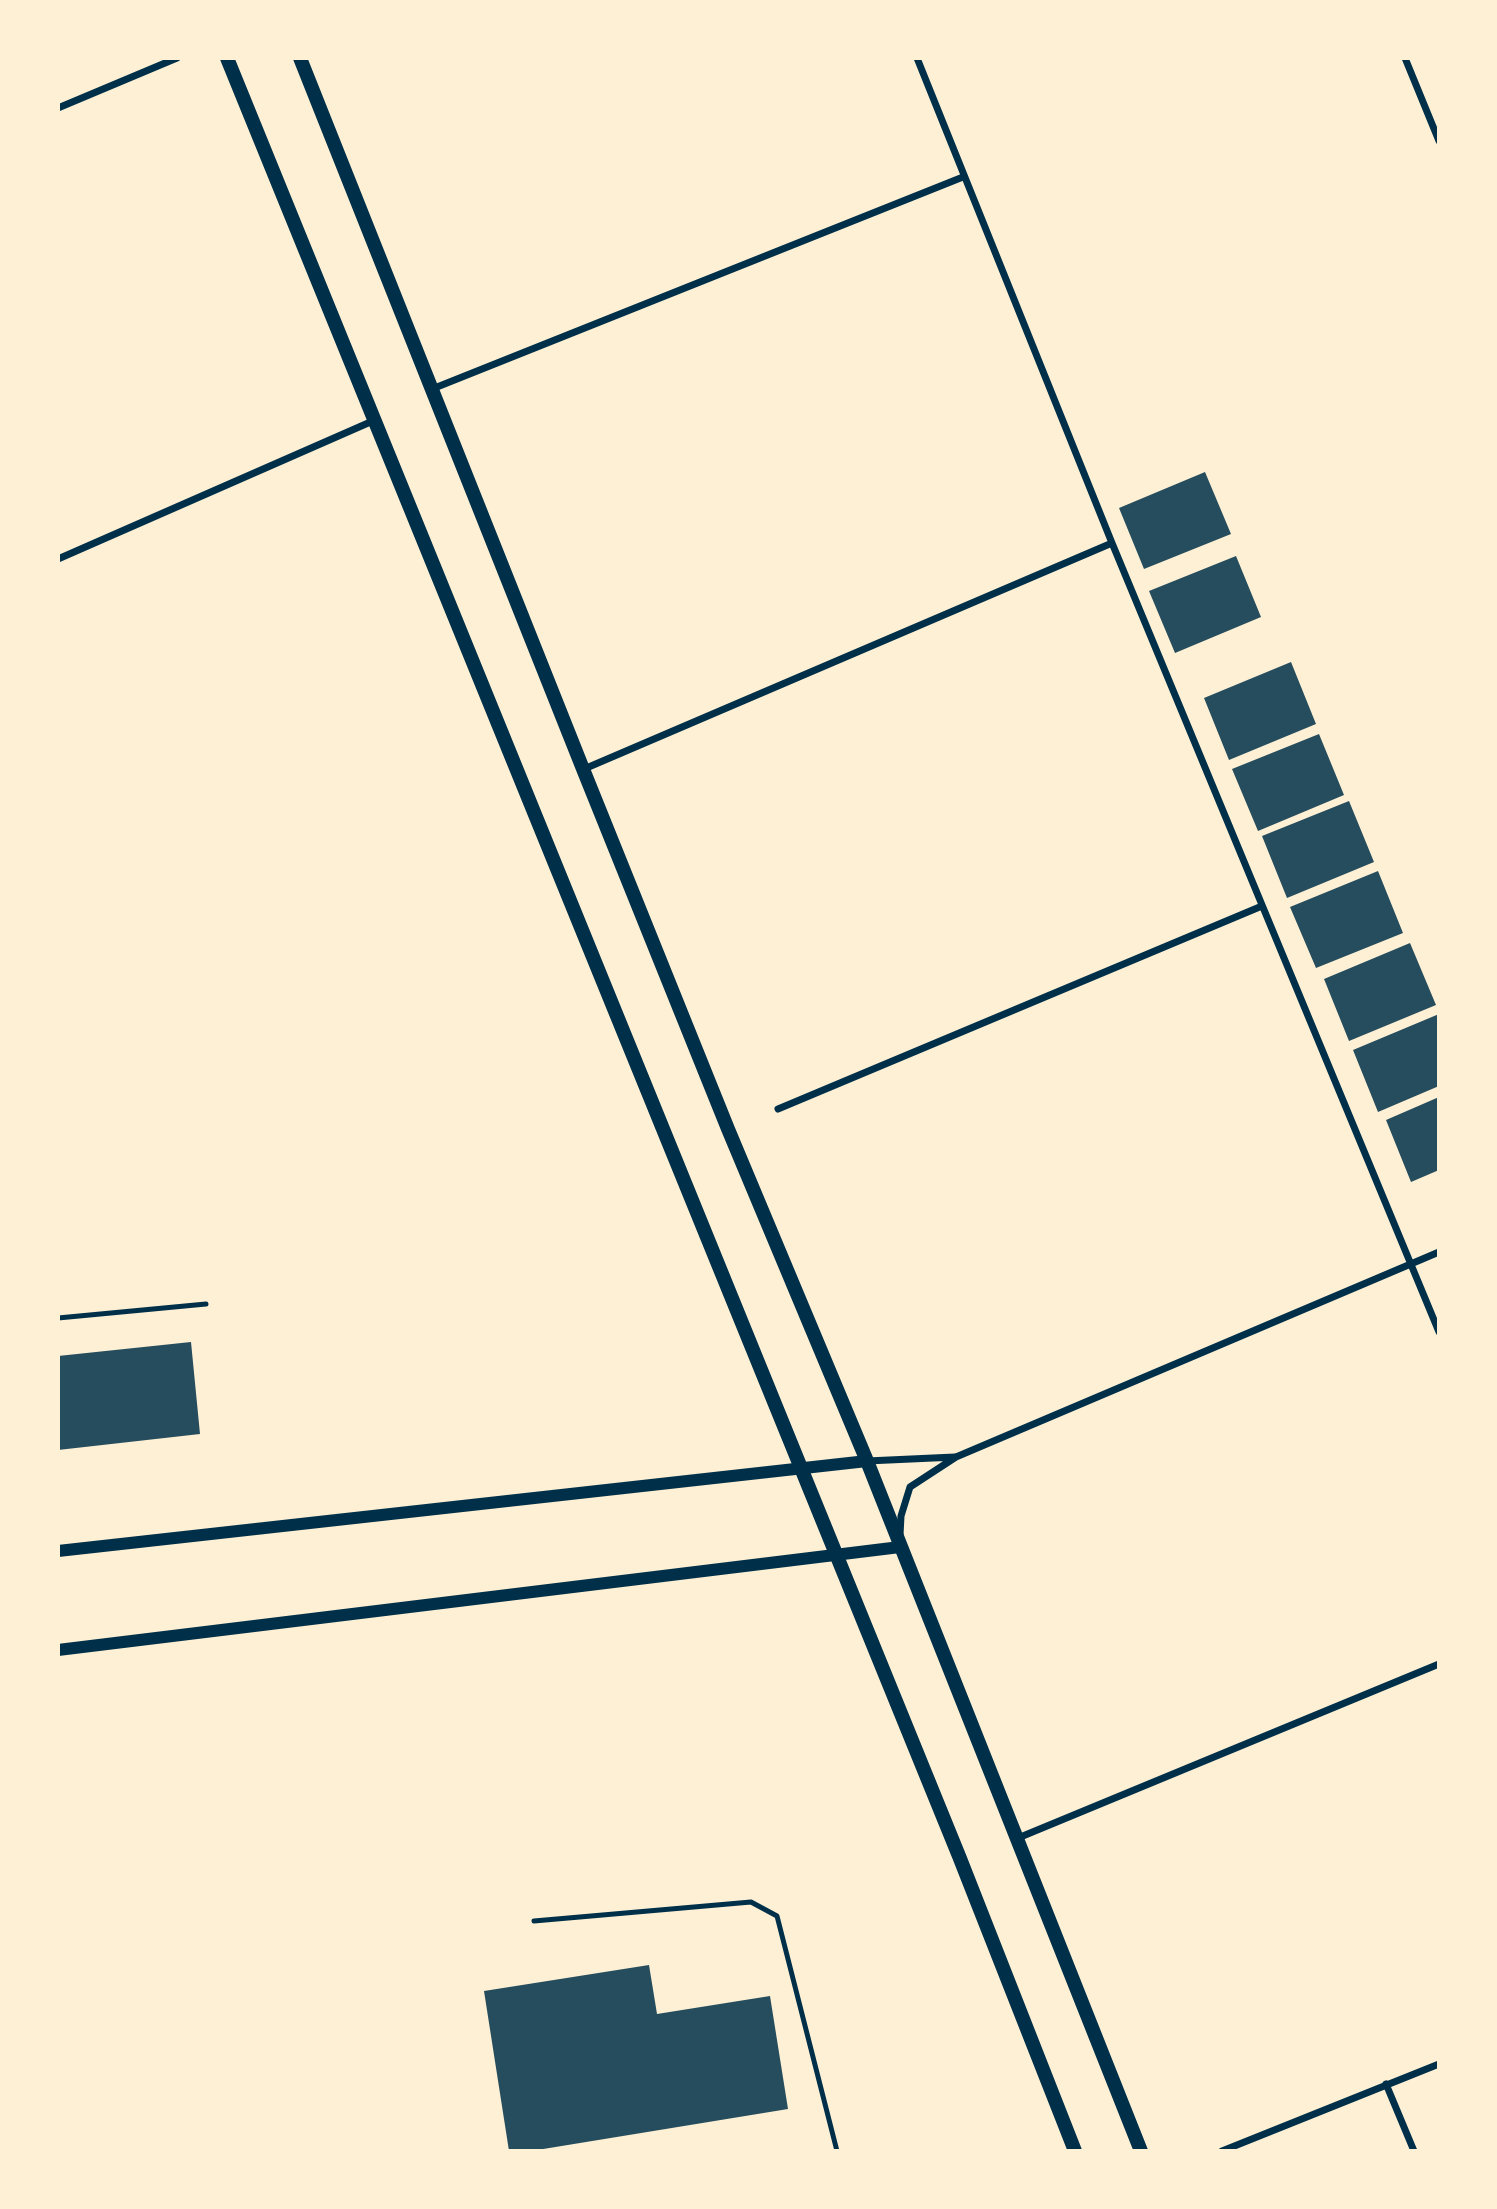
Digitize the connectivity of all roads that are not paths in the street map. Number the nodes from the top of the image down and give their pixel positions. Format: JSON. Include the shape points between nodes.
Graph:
{"nodes":[{"id":1,"x":177,"y":58,"type":"edge"},
{"id":2,"x":227,"y":58,"type":"edge"},
{"id":3,"x":300,"y":58,"type":"edge"},
{"id":4,"x":917,"y":58,"type":"edge"},
{"id":5,"x":1405,"y":58,"type":"edge"},
{"id":6,"x":58,"y":108,"type":"edge"},
{"id":7,"x":1439,"y":141,"type":"edge"},
{"id":8,"x":963,"y":177,"type":"junction"},
{"id":9,"x":432,"y":389,"type":"junction"},
{"id":10,"x":375,"y":420,"type":"junction"},
{"id":11,"x":1112,"y":542,"type":"junction"},
{"id":12,"x":58,"y":559,"type":"edge"},
{"id":13,"x":583,"y":769,"type":"junction"},
{"id":14,"x":1262,"y":906,"type":"junction"},
{"id":15,"x":778,"y":1109,"type":"dead end"},
{"id":16,"x":1439,"y":1251,"type":"edge"},
{"id":17,"x":1411,"y":1263,"type":"junction"},
{"id":18,"x":206,"y":1304,"type":"dead end"},
{"id":19,"x":58,"y":1318,"type":"edge"},
{"id":20,"x":1439,"y":1332,"type":"edge"},
{"id":21,"x":956,"y":1457,"type":"junction"},
{"id":22,"x":867,"y":1461,"type":"junction"},
{"id":23,"x":800,"y":1468,"type":"junction"},
{"id":24,"x":900,"y":1547,"type":"junction"},
{"id":25,"x":58,"y":1551,"type":"edge"},
{"id":26,"x":835,"y":1557,"type":"junction"},
{"id":27,"x":58,"y":1650,"type":"edge"},
{"id":28,"x":1439,"y":1664,"type":"edge"},
{"id":29,"x":1018,"y":1838,"type":"junction"},
{"id":30,"x":534,"y":1921,"type":"dead end"},
{"id":31,"x":1439,"y":2064,"type":"edge"},
{"id":32,"x":1386,"y":2084,"type":"junction"},
{"id":33,"x":837,"y":2151,"type":"edge"},
{"id":34,"x":1075,"y":2151,"type":"edge"},
{"id":35,"x":1141,"y":2151,"type":"edge"},
{"id":36,"x":1222,"y":2151,"type":"edge"},
{"id":37,"x":1414,"y":2151,"type":"edge"}],
"edges":[{"from":1,"to":6,"type":"street"},
{"from":2,"to":10,"type":"main road"},
{"from":3,"to":9,"type":"main road"},
{"from":4,"to":8,"type":"street"},
{"from":5,"to":7,"type":"street"},
{"from":8,"to":9,"type":"street"},
{"from":8,"to":11,"type":"street"},
{"from":9,"to":13,"type":"main road"},
{"from":10,"to":12,"type":"street"},
{"from":10,"to":23,"type":"main road"},
{"from":11,"to":13,"type":"street"},
{"from":11,"to":14,"type":"street"},
{"from":13,"to":22,"type":"main road"},
{"from":14,"to":15,"type":"street"},
{"from":14,"to":17,"type":"street"},
{"from":16,"to":17,"type":"street"},
{"from":17,"to":20,"type":"street"},
{"from":17,"to":21,"type":"street"},
{"from":18,"to":19,"type":"lane"},
{"from":21,"to":22,"type":"street"},
{"from":21,"to":24,"type":"street","via":[[910,1487],[901,1516]]},
{"from":22,"to":23,"type":"street"},
{"from":22,"to":24,"type":"main road"},
{"from":23,"to":25,"type":"street"},
{"from":23,"to":26,"type":"main road"},
{"from":24,"to":26,"type":"street"},
{"from":24,"to":29,"type":"main road"},
{"from":26,"to":27,"type":"street","via":[[645,1576]]},
{"from":26,"to":34,"type":"main road"},
{"from":28,"to":29,"type":"street"},
{"from":29,"to":35,"type":"main road"},
{"from":30,"to":33,"type":"lane","via":[[751,1902],[777,1916]]},
{"from":31,"to":32,"type":"street"},
{"from":32,"to":36,"type":"street"},
{"from":32,"to":37,"type":"street"}]}
